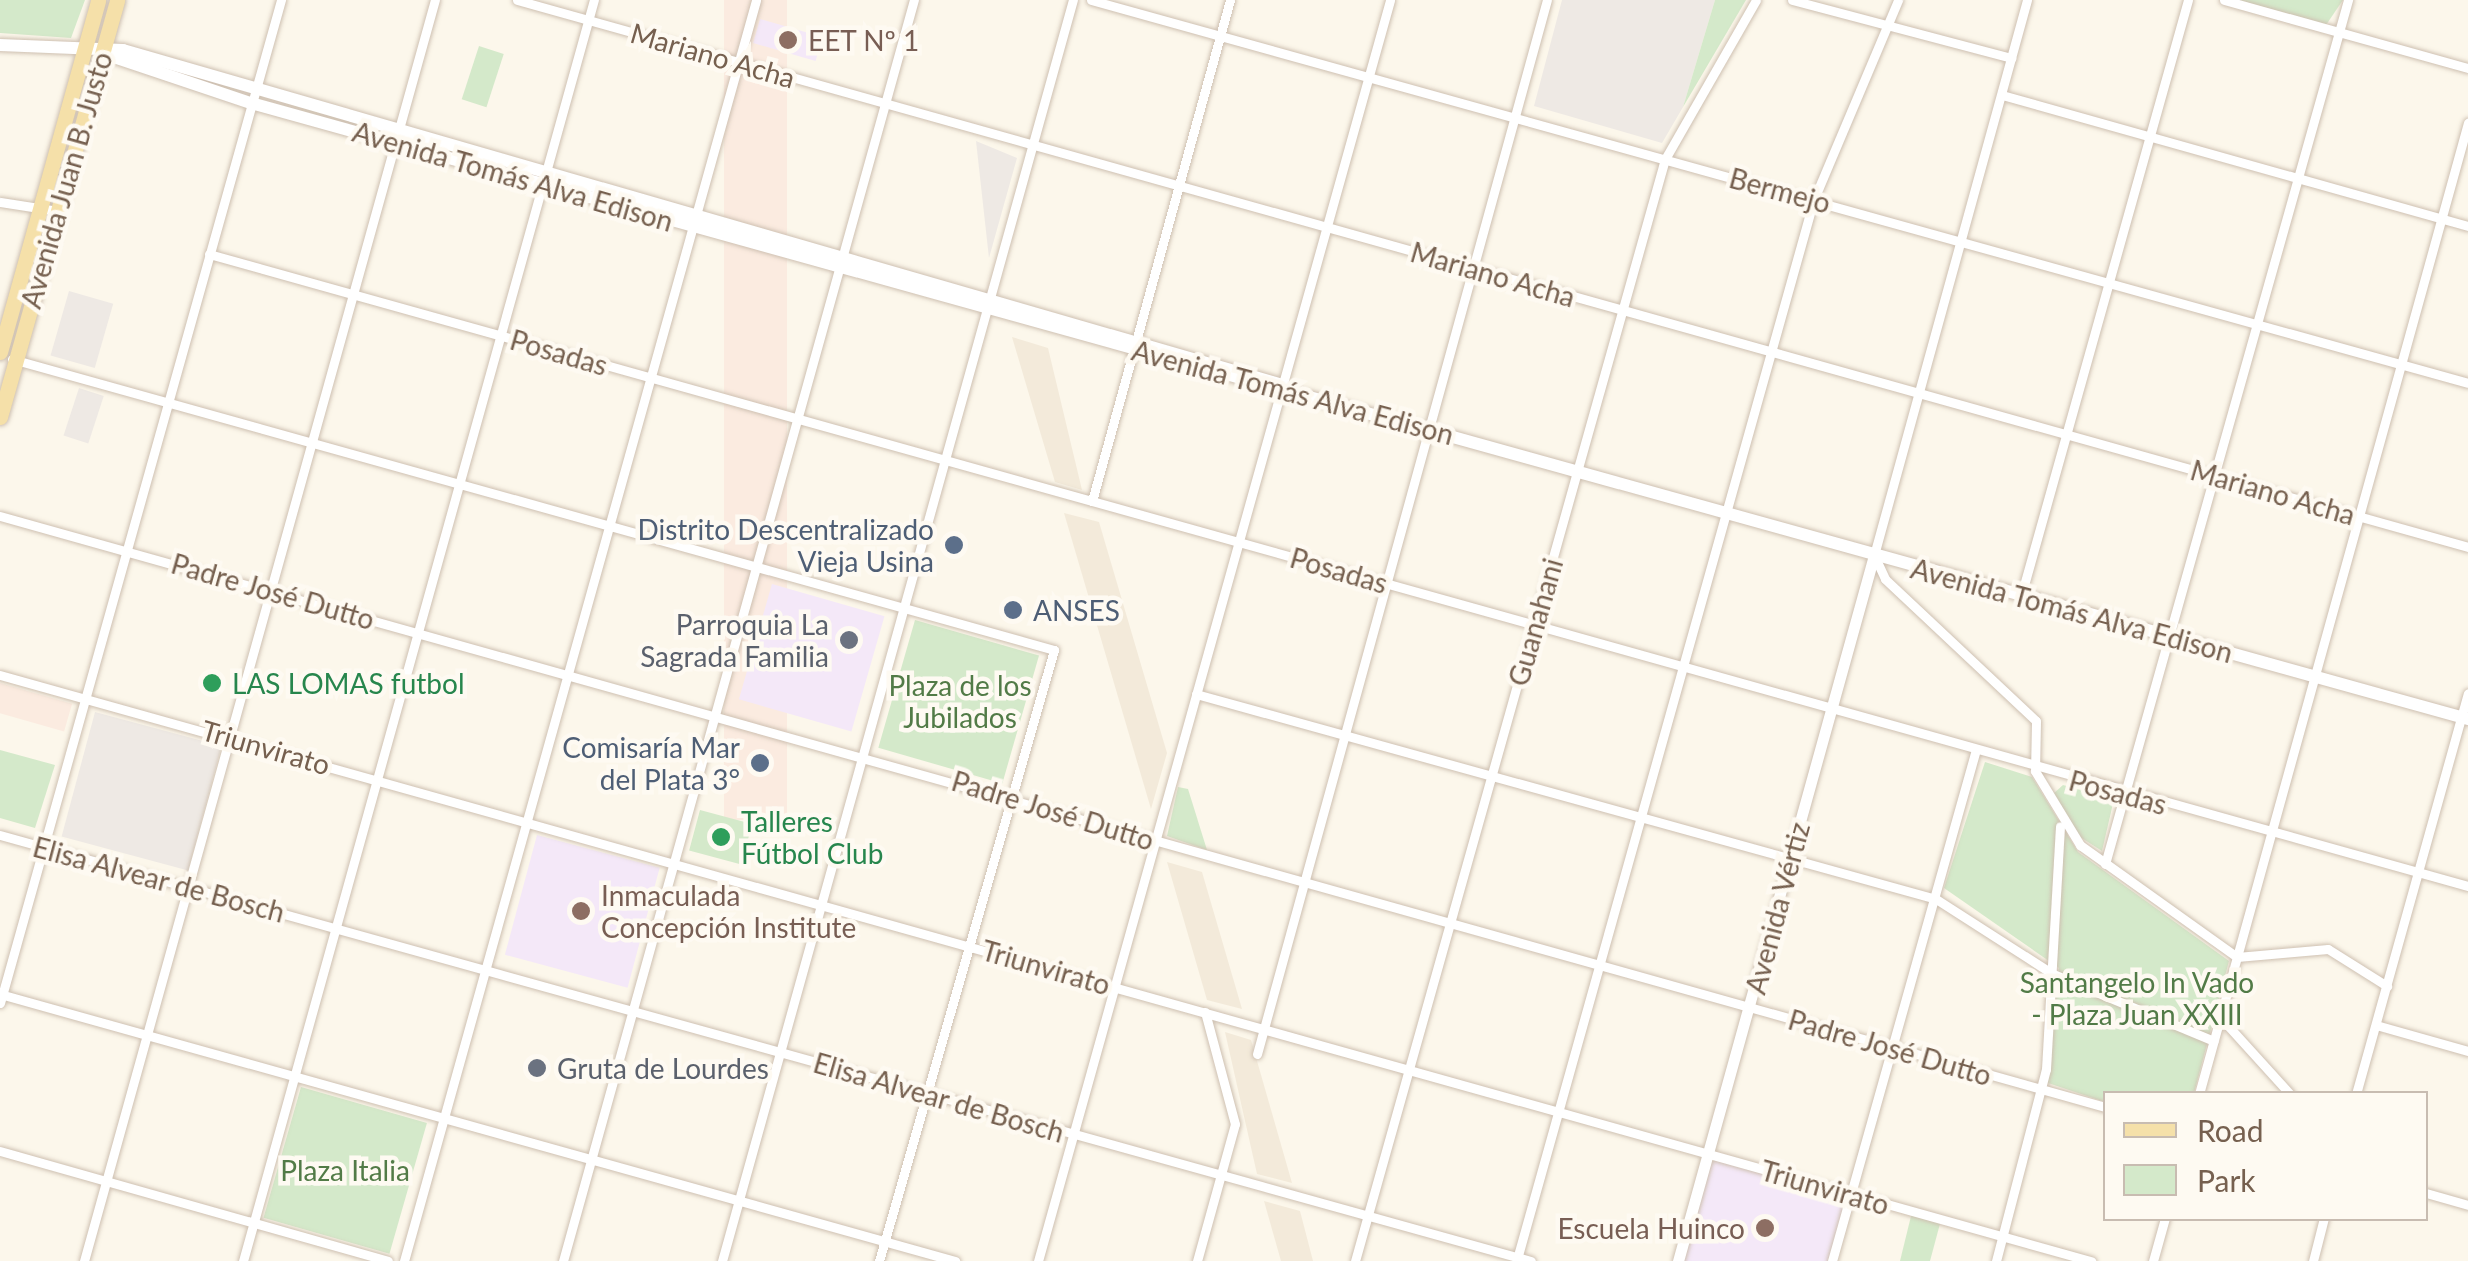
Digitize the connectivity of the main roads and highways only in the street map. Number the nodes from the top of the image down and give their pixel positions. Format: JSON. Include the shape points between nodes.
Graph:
{"nodes":[{"id":1,"x":98,"y":0,"type":"edge"},
{"id":2,"x":117,"y":0,"type":"edge"},
{"id":3,"x":0,"y":45,"type":"edge"},
{"id":4,"x":84,"y":52,"type":"junction"},
{"id":5,"x":102,"y":52,"type":"junction"},
{"id":6,"x":1137,"y":344,"type":"junction"},
{"id":7,"x":5,"y":356,"type":"edge"},
{"id":8,"x":1283,"y":385,"type":"junction"},
{"id":9,"x":0,"y":417,"type":"edge"},
{"id":10,"x":2465,"y":718,"type":"edge"}],
"edges":[{"from":1,"to":4,"type":"main road","name":"Avenida Juan B. Justo"},
{"from":2,"to":5,"type":"main road","name":"Avenida Juan B. Justo"},
{"from":3,"to":4,"type":"main road"},
{"from":4,"to":5,"type":"main road"},
{"from":4,"to":7,"type":"main road","name":"Avenida Juan B. Justo"},
{"from":5,"to":6,"type":"main road","name":"Avenida Tomás Alva Edison"},
{"from":5,"to":7,"type":"main road","name":"Avenida Juan B. Justo","via":[[58,210]]},
{"from":6,"to":8,"type":"main road","name":"Avenida Tomás Alva Edison"},
{"from":6,"to":8,"type":"main road","name":"Avenida Tomás Alva Edison","via":[[1268,374]]},
{"from":7,"to":9,"type":"main road","name":"Avenida Juan B. Justo"},
{"from":8,"to":10,"type":"main road","name":"Avenida Tomás Alva Edison"}]}
